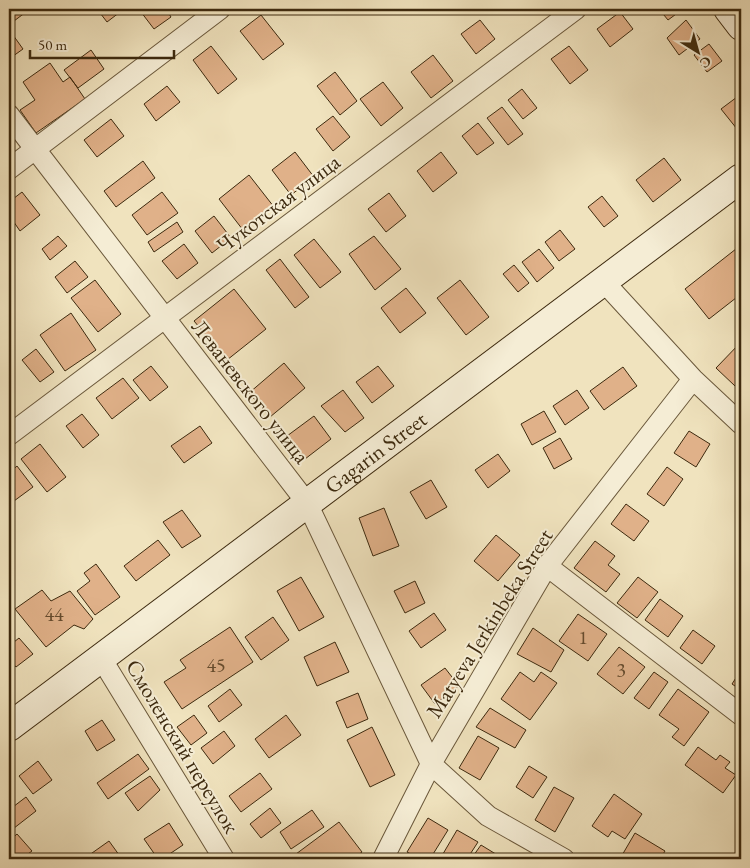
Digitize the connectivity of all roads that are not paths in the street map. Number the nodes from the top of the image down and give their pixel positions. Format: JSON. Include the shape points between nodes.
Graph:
{"nodes":[{"id":1,"x":220,"y":9,"type":"edge"},
{"id":2,"x":576,"y":9,"type":"edge"},
{"id":3,"x":728,"y":9,"type":"edge"},
{"id":4,"x":197,"y":15,"type":"edge"},
{"id":5,"x":741,"y":26,"type":"edge"},
{"id":6,"x":9,"y":115,"type":"edge"},
{"id":7,"x":36,"y":149,"type":"junction"},
{"id":8,"x":9,"y":169,"type":"edge"},
{"id":9,"x":741,"y":178,"type":"edge"},
{"id":10,"x":604,"y":282,"type":"junction"},
{"id":11,"x":165,"y":318,"type":"junction"},
{"id":12,"x":693,"y":379,"type":"junction"},
{"id":13,"x":741,"y":424,"type":"edge"},
{"id":14,"x":9,"y":435,"type":"edge"},
{"id":15,"x":307,"y":503,"type":"junction"},
{"id":16,"x":547,"y":566,"type":"junction"},
{"id":17,"x":101,"y":658,"type":"junction"},
{"id":18,"x":741,"y":715,"type":"edge"},
{"id":19,"x":9,"y":727,"type":"edge"},
{"id":20,"x":430,"y":764,"type":"junction"},
{"id":21,"x":224,"y":859,"type":"edge"},
{"id":22,"x":384,"y":859,"type":"edge"},
{"id":23,"x":564,"y":859,"type":"edge"}],
"edges":[{"from":1,"to":4,"type":"street"},
{"from":2,"to":11,"type":"street","name":"Чукотская улица"},
{"from":3,"to":5,"type":"main road"},
{"from":4,"to":7,"type":"street"},
{"from":6,"to":7,"type":"street","name":"Леваневского улица"},
{"from":7,"to":8,"type":"street"},
{"from":7,"to":11,"type":"street","name":"Леваневского улица"},
{"from":9,"to":10,"type":"main road","name":"Gagarin Street"},
{"from":10,"to":12,"type":"street"},
{"from":10,"to":15,"type":"main road","name":"Gagarin Street"},
{"from":11,"to":14,"type":"street","name":"Чукотская улица"},
{"from":11,"to":15,"type":"street","name":"Леваневского улица"},
{"from":12,"to":13,"type":"street"},
{"from":12,"to":16,"type":"street","name":"Matyeva Jerkinbeka Street"},
{"from":15,"to":17,"type":"main road","name":"Gagarin Street"},
{"from":15,"to":20,"type":"street","name":"Леваневского улица"},
{"from":16,"to":18,"type":"street"},
{"from":16,"to":20,"type":"street","name":"Matyeva Jerkinbeka Street"},
{"from":17,"to":19,"type":"main road","name":"Gagarin Street"},
{"from":17,"to":21,"type":"street","name":"Смоленский переулок"},
{"from":20,"to":22,"type":"street","name":"Matyeva Jerkinbeka Street"},
{"from":20,"to":23,"type":"street","name":"Леваневского улица","via":[[488,816]]}]}
